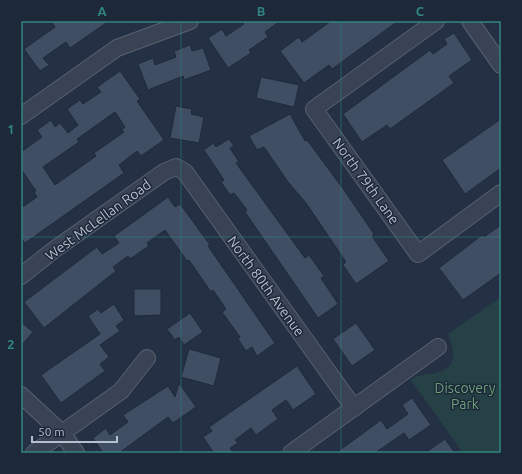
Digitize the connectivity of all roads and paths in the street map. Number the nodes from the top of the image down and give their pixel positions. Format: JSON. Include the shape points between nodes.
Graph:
{"nodes":[{"id":1,"x":190,"y":21,"type":"edge"},
{"id":2,"x":436,"y":21,"type":"edge"},
{"id":3,"x":470,"y":21,"type":"edge"},
{"id":4,"x":501,"y":65,"type":"edge"},
{"id":5,"x":21,"y":116,"type":"edge"},
{"id":6,"x":176,"y":166,"type":"joint"},
{"id":7,"x":501,"y":193,"type":"edge"},
{"id":8,"x":21,"y":276,"type":"edge"},
{"id":9,"x":438,"y":347,"type":"dead end"},
{"id":10,"x":147,"y":358,"type":"dead end"},
{"id":11,"x":21,"y":395,"type":"edge"},
{"id":12,"x":354,"y":408,"type":"junction"},
{"id":13,"x":62,"y":433,"type":"junction"},
{"id":14,"x":34,"y":453,"type":"edge"},
{"id":15,"x":76,"y":453,"type":"edge"},
{"id":16,"x":291,"y":453,"type":"edge"}],
"edges":[{"from":1,"to":5,"type":"street","via":[[117,48]]},
{"from":2,"to":7,"type":"street","name":"North 79th Lane","via":[[314,109],[418,254]]},
{"from":3,"to":4,"type":"street"},
{"from":6,"to":8,"type":"street","name":"West McLellan Road","via":[[55,249]]},
{"from":6,"to":12,"type":"street","name":"North 80th Avenue","via":[[185,172]]},
{"from":9,"to":12,"type":"street"},
{"from":10,"to":13,"type":"street","via":[[121,391]]},
{"from":11,"to":13,"type":"street"},
{"from":12,"to":16,"type":"street"},
{"from":13,"to":14,"type":"street"},
{"from":13,"to":15,"type":"street"}]}
